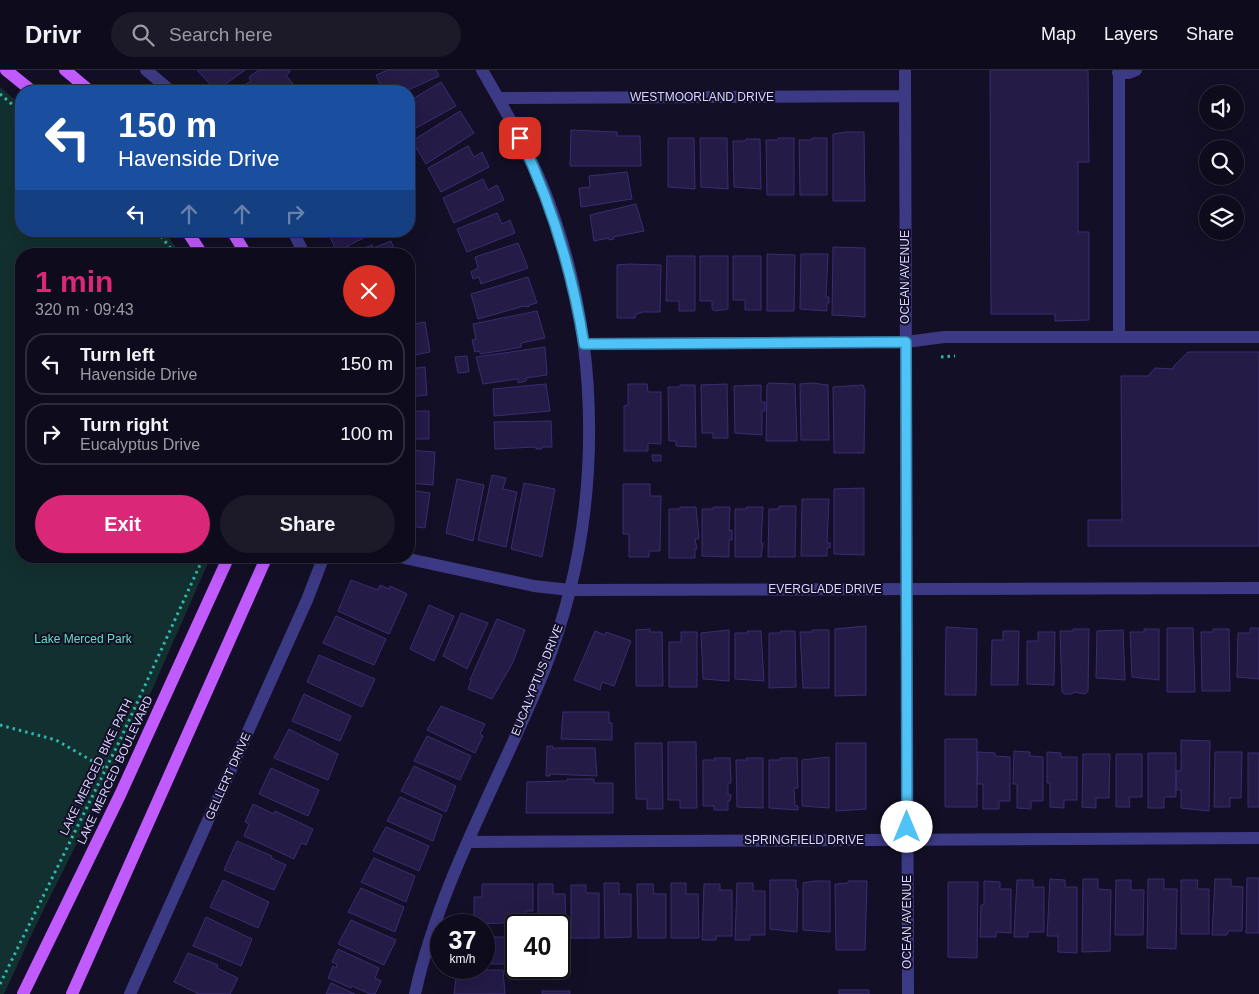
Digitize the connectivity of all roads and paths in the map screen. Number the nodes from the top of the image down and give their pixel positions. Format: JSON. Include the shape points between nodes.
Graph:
{"nodes":[{"id":1,"x":6,"y":70,"type":"edge"},
{"id":2,"x":65,"y":70,"type":"edge"},
{"id":3,"x":146,"y":70,"type":"edge"},
{"id":4,"x":482,"y":70,"type":"edge"},
{"id":5,"x":905,"y":70,"type":"edge"},
{"id":6,"x":1136,"y":70,"type":"edge"},
{"id":7,"x":1118,"y":72,"type":"edge"},
{"id":8,"x":25,"y":85,"type":"edge"},
{"id":9,"x":83,"y":85,"type":"edge"},
{"id":10,"x":164,"y":85,"type":"edge"},
{"id":11,"x":0,"y":94,"type":"edge"},
{"id":12,"x":905,"y":96,"type":"junction"},
{"id":13,"x":499,"y":98,"type":"junction"},
{"id":14,"x":15,"y":107,"type":"edge"},
{"id":15,"x":162,"y":237,"type":"edge"},
{"id":16,"x":191,"y":237,"type":"edge"},
{"id":17,"x":236,"y":237,"type":"edge"},
{"id":18,"x":170,"y":248,"type":"edge"},
{"id":19,"x":198,"y":248,"type":"edge"},
{"id":20,"x":242,"y":248,"type":"edge"},
{"id":21,"x":1119,"y":337,"type":"junction"},
{"id":22,"x":1259,"y":337,"type":"edge"},
{"id":23,"x":906,"y":342,"type":"junction"},
{"id":24,"x":584,"y":344,"type":"junction"},
{"id":25,"x":415,"y":560,"type":"edge"},
{"id":26,"x":201,"y":563,"type":"edge"},
{"id":27,"x":226,"y":563,"type":"edge"},
{"id":28,"x":264,"y":563,"type":"edge"},
{"id":29,"x":321,"y":563,"type":"edge"},
{"id":30,"x":1259,"y":588,"type":"edge"},
{"id":31,"x":906,"y":589,"type":"junction"},
{"id":32,"x":570,"y":590,"type":"junction"},
{"id":33,"x":0,"y":725,"type":"edge"},
{"id":34,"x":106,"y":769,"type":"junction"},
{"id":35,"x":1259,"y":838,"type":"edge"},
{"id":36,"x":907,"y":840,"type":"junction"},
{"id":37,"x":468,"y":842,"type":"junction"},
{"id":38,"x":0,"y":984,"type":"edge"},
{"id":39,"x":23,"y":994,"type":"edge"},
{"id":40,"x":72,"y":994,"type":"edge"},
{"id":41,"x":130,"y":994,"type":"edge"},
{"id":42,"x":415,"y":994,"type":"edge"},
{"id":43,"x":908,"y":994,"type":"edge"}],
"edges":[{"from":1,"to":8,"type":"main road"},
{"from":2,"to":9,"type":"main road"},
{"from":3,"to":10,"type":"street"},
{"from":4,"to":13,"type":"street","name":"EUCALYPTUS DRIVE"},
{"from":5,"to":12,"type":"street","name":"OCEAN AVENUE"},
{"from":6,"to":7,"type":"street"},
{"from":7,"to":21,"type":"street"},
{"from":11,"to":14,"type":"path"},
{"from":12,"to":13,"type":"street","name":"WESTMOORLAND DRIVE"},
{"from":12,"to":23,"type":"street","name":"OCEAN AVENUE"},
{"from":13,"to":24,"type":"street","name":"EUCALYPTUS DRIVE","via":[[531,160],[553,214],[573,285]]},
{"from":15,"to":18,"type":"path"},
{"from":16,"to":19,"type":"main road"},
{"from":17,"to":20,"type":"main road"},
{"from":21,"to":22,"type":"street"},
{"from":21,"to":23,"type":"street","via":[[944,337]]},
{"from":23,"to":24,"type":"street"},
{"from":23,"to":31,"type":"street","name":"OCEAN AVENUE"},
{"from":24,"to":32,"type":"street","name":"EUCALYPTUS DRIVE","via":[[588,404],[587,468],[581,534]]},
{"from":25,"to":32,"type":"street","name":"EVERGLADE DRIVE","via":[[534,586]]},
{"from":26,"to":34,"type":"path","name":"LAKE MERCED BIKE PATH"},
{"from":27,"to":39,"type":"main road","name":"LAKE MERCED BOULEVARD","via":[[120,794]]},
{"from":28,"to":40,"type":"main road"},
{"from":29,"to":41,"type":"street","name":"GELLERT DRIVE"},
{"from":30,"to":31,"type":"street","name":"EVERGLADE DRIVE"},
{"from":31,"to":32,"type":"street","name":"EVERGLADE DRIVE"},
{"from":31,"to":36,"type":"street","name":"OCEAN AVENUE"},
{"from":32,"to":37,"type":"street","name":"EUCALYPTUS DRIVE","via":[[544,670]]},
{"from":33,"to":34,"type":"path","via":[[56,740]]},
{"from":34,"to":38,"type":"path","name":"LAKE MERCED BIKE PATH"},
{"from":35,"to":36,"type":"street","name":"SPRINGFIELD DRIVE"},
{"from":36,"to":37,"type":"street","name":"SPRINGFIELD DRIVE"},
{"from":36,"to":43,"type":"street","name":"OCEAN AVENUE"},
{"from":37,"to":42,"type":"street","name":"EUCALYPTUS DRIVE","via":[[439,913]]}]}
